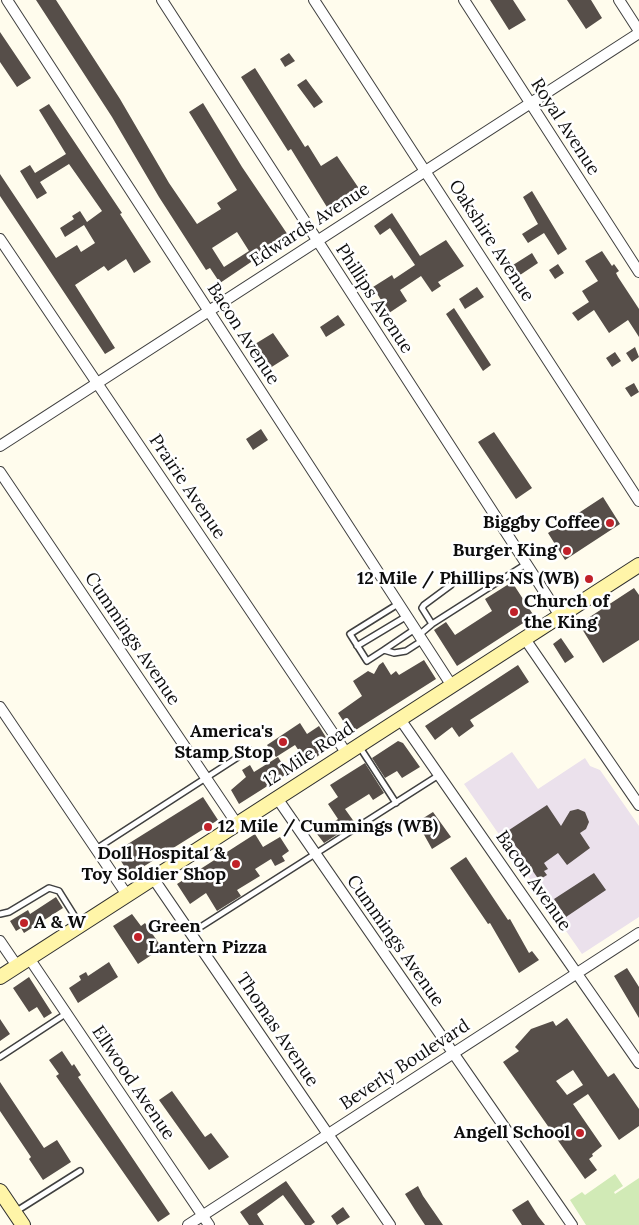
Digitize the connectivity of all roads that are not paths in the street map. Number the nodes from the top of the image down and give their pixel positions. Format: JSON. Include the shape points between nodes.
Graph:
{"nodes":[{"id":1,"x":7,"y":0,"type":"edge"},
{"id":2,"x":162,"y":0,"type":"edge"},
{"id":3,"x":314,"y":0,"type":"edge"},
{"id":4,"x":464,"y":0,"type":"edge"},
{"id":5,"x":619,"y":0,"type":"edge"},
{"id":6,"x":639,"y":32,"type":"edge"},
{"id":7,"x":530,"y":103,"type":"junction"},
{"id":8,"x":425,"y":171,"type":"junction"},
{"id":9,"x":0,"y":239,"type":"edge"},
{"id":10,"x":316,"y":240,"type":"junction"},
{"id":11,"x":639,"y":272,"type":"edge"},
{"id":12,"x":208,"y":311,"type":"junction"},
{"id":13,"x":97,"y":382,"type":"junction"},
{"id":14,"x":0,"y":446,"type":"edge"},
{"id":15,"x":0,"y":472,"type":"edge"},
{"id":16,"x":639,"y":501,"type":"edge"},
{"id":17,"x":526,"y":564,"type":"junction"},
{"id":18,"x":639,"y":565,"type":"edge"},
{"id":19,"x":451,"y":585,"type":"dead end"},
{"id":20,"x":399,"y":604,"type":"junction"},
{"id":21,"x":407,"y":616,"type":"junction"},
{"id":22,"x":560,"y":616,"type":"junction"},
{"id":23,"x":432,"y":624,"type":"junction"},
{"id":24,"x":419,"y":635,"type":"junction"},
{"id":25,"x":525,"y":639,"type":"junction"},
{"id":26,"x":357,"y":646,"type":"junction"},
{"id":27,"x":384,"y":650,"type":"junction"},
{"id":28,"x":452,"y":686,"type":"junction"},
{"id":29,"x":0,"y":707,"type":"edge"},
{"id":30,"x":400,"y":719,"type":"junction"},
{"id":31,"x":359,"y":746,"type":"junction"},
{"id":32,"x":249,"y":750,"type":"dead end"},
{"id":33,"x":347,"y":754,"type":"junction"},
{"id":34,"x":440,"y":775,"type":"junction"},
{"id":35,"x":206,"y":779,"type":"junction"},
{"id":36,"x":277,"y":798,"type":"junction"},
{"id":37,"x":396,"y":803,"type":"junction"},
{"id":38,"x":639,"y":805,"type":"edge"},
{"id":39,"x":237,"y":824,"type":"junction"},
{"id":40,"x":96,"y":850,"type":"junction"},
{"id":41,"x":315,"y":854,"type":"junction"},
{"id":42,"x":153,"y":878,"type":"junction"},
{"id":43,"x":127,"y":895,"type":"junction"},
{"id":44,"x":0,"y":914,"type":"edge"},
{"id":45,"x":80,"y":925,"type":"junction"},
{"id":46,"x":191,"y":933,"type":"junction"},
{"id":47,"x":639,"y":933,"type":"edge"},
{"id":48,"x":0,"y":941,"type":"edge"},
{"id":49,"x":29,"y":958,"type":"junction"},
{"id":50,"x":17,"y":966,"type":"junction"},
{"id":51,"x":577,"y":974,"type":"junction"},
{"id":52,"x":0,"y":977,"type":"edge"},
{"id":53,"x":67,"y":1013,"type":"junction"},
{"id":54,"x":452,"y":1053,"type":"junction"},
{"id":55,"x":0,"y":1057,"type":"edge"},
{"id":56,"x":639,"y":1063,"type":"edge"},
{"id":57,"x":328,"y":1135,"type":"junction"},
{"id":58,"x":80,"y":1171,"type":"dead end"},
{"id":59,"x":0,"y":1191,"type":"edge"},
{"id":60,"x":14,"y":1212,"type":"junction"},
{"id":61,"x":203,"y":1216,"type":"junction"},
{"id":62,"x":23,"y":1225,"type":"edge"},
{"id":63,"x":188,"y":1225,"type":"edge"},
{"id":64,"x":210,"y":1225,"type":"edge"},
{"id":65,"x":390,"y":1225,"type":"edge"},
{"id":66,"x":572,"y":1225,"type":"edge"}],
"edges":[{"from":1,"to":12,"type":"street","name":"Bacon Avenue"},
{"from":2,"to":10,"type":"street","name":"Phillips Avenue"},
{"from":3,"to":8,"type":"street","name":"Oakshire Avenue"},
{"from":4,"to":7,"type":"street","name":"Royal Avenue"},
{"from":5,"to":6,"type":"street"},
{"from":6,"to":7,"type":"street","name":"Edwards Avenue"},
{"from":7,"to":8,"type":"street","name":"Edwards Avenue"},
{"from":7,"to":11,"type":"street","name":"Royal Avenue"},
{"from":8,"to":10,"type":"street","name":"Edwards Avenue"},
{"from":8,"to":16,"type":"street","name":"Oakshire Avenue"},
{"from":9,"to":13,"type":"street","name":"Prairie Avenue"},
{"from":10,"to":12,"type":"street","name":"Edwards Avenue"},
{"from":10,"to":17,"type":"street","name":"Phillips Avenue"},
{"from":12,"to":13,"type":"street","name":"Edwards Avenue"},
{"from":12,"to":20,"type":"street","name":"Bacon Avenue"},
{"from":13,"to":14,"type":"street","name":"Edwards Avenue"},
{"from":13,"to":33,"type":"street","name":"Prairie Avenue"},
{"from":15,"to":35,"type":"street","name":"Cummings Avenue"},
{"from":17,"to":22,"type":"street","name":"Phillips Avenue"},
{"from":17,"to":23,"type":"lane"},
{"from":18,"to":22,"type":"main road","name":"12 Mile Road"},
{"from":19,"to":23,"type":"lane","via":[[422,608]]},
{"from":20,"to":21,"type":"street","name":"Bacon Avenue"},
{"from":20,"to":26,"type":"lane","via":[[350,634]]},
{"from":21,"to":24,"type":"street","name":"Bacon Avenue"},
{"from":21,"to":26,"type":"lane"},
{"from":22,"to":25,"type":"main road","name":"12 Mile Road"},
{"from":23,"to":24,"type":"lane"},
{"from":24,"to":27,"type":"lane"},
{"from":24,"to":27,"type":"lane","via":[[406,651],[394,653]]},
{"from":24,"to":28,"type":"street","name":"Bacon Avenue"},
{"from":25,"to":28,"type":"main road","name":"12 Mile Road"},
{"from":25,"to":38,"type":"street"},
{"from":26,"to":27,"type":"lane","via":[[367,661]]},
{"from":28,"to":30,"type":"main road","name":"12 Mile Road"},
{"from":29,"to":40,"type":"street"},
{"from":30,"to":31,"type":"main road","name":"12 Mile Road"},
{"from":30,"to":34,"type":"street","name":"Bacon Avenue"},
{"from":31,"to":33,"type":"main road","name":"12 Mile Road"},
{"from":31,"to":37,"type":"lane"},
{"from":32,"to":35,"type":"lane"},
{"from":33,"to":36,"type":"main road","name":"12 Mile Road"},
{"from":34,"to":37,"type":"lane"},
{"from":34,"to":51,"type":"street","name":"Bacon Avenue"},
{"from":35,"to":39,"type":"street","name":"Cummings Avenue"},
{"from":35,"to":40,"type":"lane"},
{"from":36,"to":39,"type":"main road","name":"12 Mile Road"},
{"from":36,"to":41,"type":"street","name":"Cummings Avenue"},
{"from":37,"to":41,"type":"lane"},
{"from":39,"to":42,"type":"main road","name":"12 Mile Road"},
{"from":40,"to":43,"type":"street"},
{"from":41,"to":46,"type":"lane"},
{"from":41,"to":54,"type":"street","name":"Cummings Avenue"},
{"from":42,"to":43,"type":"main road","name":"12 Mile Road"},
{"from":42,"to":46,"type":"street","name":"Thomas Avenue"},
{"from":43,"to":45,"type":"main road","name":"12 Mile Road"},
{"from":44,"to":45,"type":"lane","via":[[49,888],[59,891]]},
{"from":45,"to":49,"type":"main road","name":"12 Mile Road"},
{"from":46,"to":57,"type":"street","name":"Thomas Avenue"},
{"from":47,"to":51,"type":"street","name":"Beverly Boulevard"},
{"from":48,"to":50,"type":"street"},
{"from":49,"to":50,"type":"main road","name":"12 Mile Road"},
{"from":49,"to":53,"type":"street","name":"Ellwood Avenue"},
{"from":50,"to":52,"type":"main road","name":"12 Mile Road"},
{"from":51,"to":54,"type":"street","name":"Beverly Boulevard"},
{"from":51,"to":56,"type":"street","name":"Bacon Avenue"},
{"from":53,"to":55,"type":"lane"},
{"from":53,"to":61,"type":"street","name":"Ellwood Avenue"},
{"from":54,"to":57,"type":"street","name":"Beverly Boulevard"},
{"from":54,"to":66,"type":"street","name":"Cummings Avenue"},
{"from":57,"to":61,"type":"street","name":"Beverly Boulevard"},
{"from":57,"to":65,"type":"street","name":"Thomas Avenue"},
{"from":58,"to":60,"type":"lane"},
{"from":59,"to":60,"type":"main road"},
{"from":60,"to":62,"type":"main road"},
{"from":61,"to":63,"type":"street","name":"Beverly Boulevard"},
{"from":61,"to":64,"type":"street","name":"Ellwood Avenue"}]}
